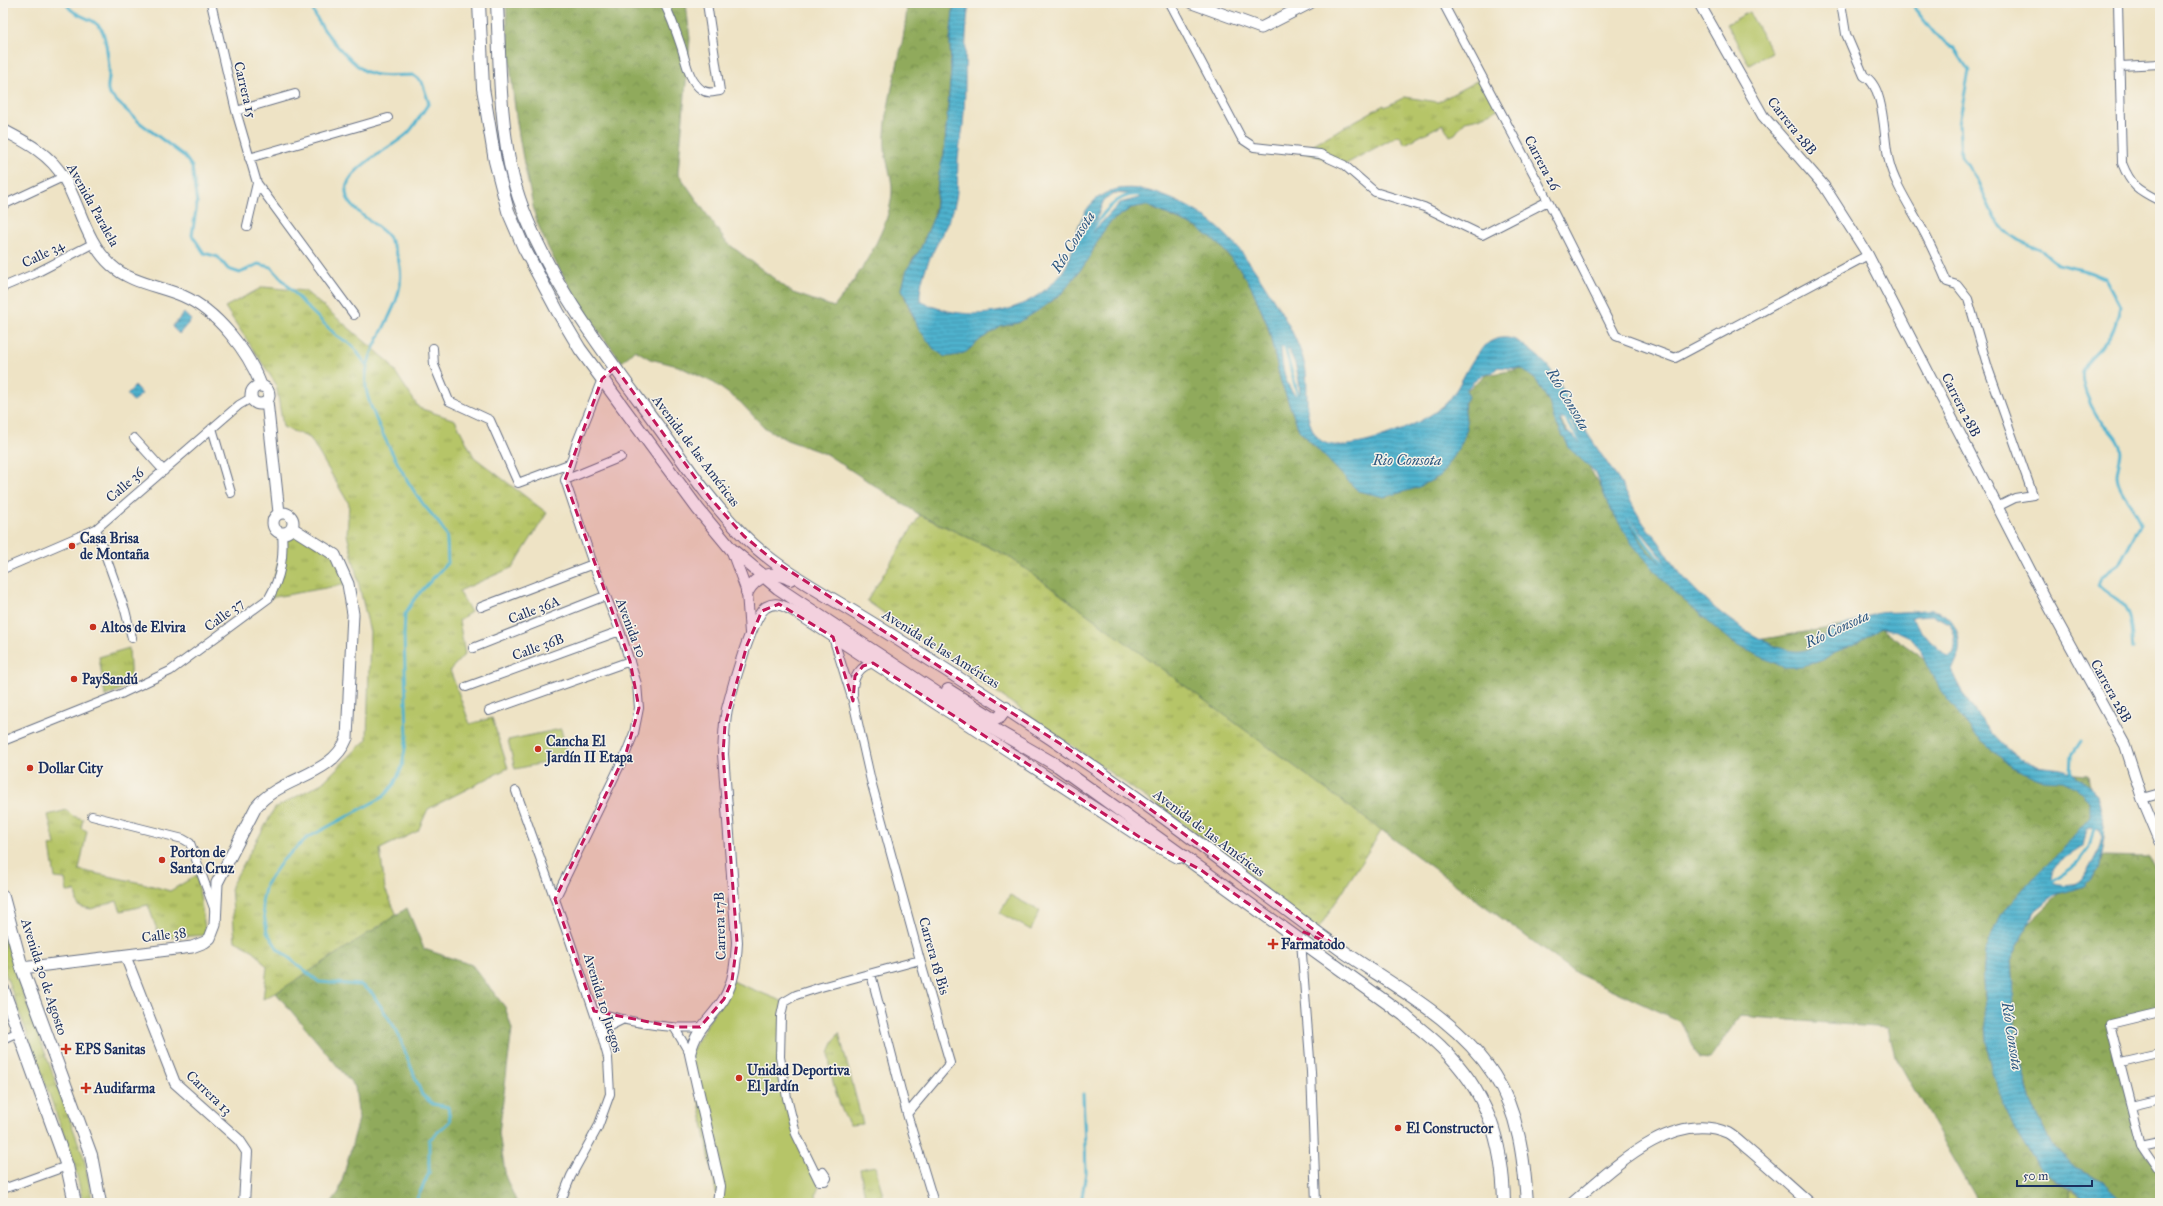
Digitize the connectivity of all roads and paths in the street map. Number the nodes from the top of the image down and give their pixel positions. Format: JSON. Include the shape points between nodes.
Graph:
{"nodes":[{"id":1,"x":211,"y":3,"type":"edge"},
{"id":2,"x":479,"y":3,"type":"edge"},
{"id":3,"x":497,"y":3,"type":"edge"},
{"id":4,"x":664,"y":3,"type":"edge"},
{"id":5,"x":707,"y":3,"type":"edge"},
{"id":6,"x":1170,"y":3,"type":"edge"},
{"id":7,"x":1192,"y":3,"type":"edge"},
{"id":8,"x":1310,"y":3,"type":"edge"},
{"id":9,"x":1443,"y":3,"type":"edge"},
{"id":10,"x":1699,"y":3,"type":"edge"},
{"id":11,"x":1840,"y":3,"type":"edge"},
{"id":12,"x":2118,"y":3,"type":"edge"},
{"id":13,"x":2160,"y":64,"type":"edge"},
{"id":14,"x":2120,"y":66,"type":"junction"},
{"id":15,"x":295,"y":94,"type":"dead end"},
{"id":16,"x":236,"y":111,"type":"junction"},
{"id":17,"x":388,"y":118,"type":"dead end"},
{"id":18,"x":3,"y":130,"type":"edge"},
{"id":19,"x":249,"y":158,"type":"junction"},
{"id":20,"x":63,"y":177,"type":"junction"},
{"id":21,"x":257,"y":183,"type":"junction"},
{"id":22,"x":2160,"y":200,"type":"edge"},
{"id":23,"x":1548,"y":201,"type":"junction"},
{"id":24,"x":4,"y":202,"type":"edge"},
{"id":25,"x":247,"y":226,"type":"dead end"},
{"id":26,"x":94,"y":243,"type":"junction"},
{"id":27,"x":1868,"y":255,"type":"junction"},
{"id":28,"x":3,"y":287,"type":"edge"},
{"id":29,"x":354,"y":315,"type":"dead end"},
{"id":30,"x":433,"y":348,"type":"dead end"},
{"id":31,"x":615,"y":367,"type":"junction"},
{"id":32,"x":602,"y":379,"type":"junction"},
{"id":33,"x":261,"y":385,"type":"junction"},
{"id":34,"x":251,"y":398,"type":"junction"},
{"id":35,"x":267,"y":401,"type":"junction"},
{"id":36,"x":212,"y":428,"type":"junction"},
{"id":37,"x":134,"y":438,"type":"dead end"},
{"id":38,"x":621,"y":457,"type":"dead end"},
{"id":39,"x":569,"y":464,"type":"junction"},
{"id":40,"x":164,"y":471,"type":"junction"},
{"id":41,"x":565,"y":480,"type":"junction"},
{"id":42,"x":231,"y":493,"type":"dead end"},
{"id":43,"x":1997,"y":507,"type":"junction"},
{"id":44,"x":279,"y":513,"type":"junction"},
{"id":45,"x":96,"y":530,"type":"junction"},
{"id":46,"x":287,"y":531,"type":"junction"},
{"id":47,"x":731,"y":549,"type":"junction"},
{"id":48,"x":593,"y":564,"type":"junction"},
{"id":49,"x":3,"y":569,"type":"edge"},
{"id":50,"x":764,"y":576,"type":"junction"},
{"id":51,"x":747,"y":592,"type":"junction"},
{"id":52,"x":605,"y":596,"type":"junction"},
{"id":53,"x":834,"y":600,"type":"junction"},
{"id":54,"x":481,"y":608,"type":"dead end"},
{"id":55,"x":823,"y":618,"type":"junction"},
{"id":56,"x":620,"y":631,"type":"junction"},
{"id":57,"x":750,"y":635,"type":"junction"},
{"id":58,"x":833,"y":637,"type":"junction"},
{"id":59,"x":132,"y":638,"type":"dead end"},
{"id":60,"x":473,"y":648,"type":"dead end"},
{"id":61,"x":630,"y":662,"type":"junction"},
{"id":62,"x":891,"y":662,"type":"junction"},
{"id":63,"x":873,"y":663,"type":"junction"},
{"id":64,"x":466,"y":688,"type":"dead end"},
{"id":65,"x":853,"y":701,"type":"junction"},
{"id":66,"x":1006,"y":708,"type":"junction"},
{"id":67,"x":489,"y":712,"type":"dead end"},
{"id":68,"x":3,"y":741,"type":"edge"},
{"id":69,"x":516,"y":791,"type":"dead end"},
{"id":70,"x":2160,"y":793,"type":"edge"},
{"id":71,"x":2142,"y":798,"type":"junction"},
{"id":72,"x":92,"y":816,"type":"dead end"},
{"id":73,"x":2160,"y":841,"type":"edge"},
{"id":74,"x":1201,"y":870,"type":"junction"},
{"id":75,"x":3,"y":897,"type":"edge"},
{"id":76,"x":555,"y":899,"type":"junction"},
{"id":77,"x":215,"y":911,"type":"junction"},
{"id":78,"x":1301,"y":941,"type":"junction"},
{"id":79,"x":1336,"y":946,"type":"junction"},
{"id":80,"x":125,"y":955,"type":"junction"},
{"id":81,"x":920,"y":960,"type":"junction"},
{"id":82,"x":22,"y":968,"type":"junction"},
{"id":83,"x":871,"y":974,"type":"junction"},
{"id":84,"x":3,"y":989,"type":"edge"},
{"id":85,"x":594,"y":1011,"type":"junction"},
{"id":86,"x":2160,"y":1012,"type":"edge"},
{"id":87,"x":624,"y":1019,"type":"junction"},
{"id":88,"x":674,"y":1027,"type":"junction"},
{"id":89,"x":700,"y":1027,"type":"junction"},
{"id":90,"x":18,"y":1032,"type":"junction"},
{"id":91,"x":602,"y":1036,"type":"junction"},
{"id":92,"x":3,"y":1039,"type":"edge"},
{"id":93,"x":690,"y":1054,"type":"junction"},
{"id":94,"x":2160,"y":1054,"type":"edge"},
{"id":95,"x":2121,"y":1063,"type":"junction"},
{"id":96,"x":2160,"y":1099,"type":"edge"},
{"id":97,"x":2131,"y":1106,"type":"junction"},
{"id":98,"x":907,"y":1114,"type":"junction"},
{"id":99,"x":2160,"y":1142,"type":"edge"},
{"id":100,"x":2141,"y":1146,"type":"junction"},
{"id":101,"x":67,"y":1166,"type":"junction"},
{"id":102,"x":2160,"y":1174,"type":"edge"},
{"id":103,"x":818,"y":1175,"type":"dead end"},
{"id":104,"x":3,"y":1189,"type":"edge"},
{"id":105,"x":75,"y":1203,"type":"edge"},
{"id":106,"x":100,"y":1203,"type":"edge"},
{"id":107,"x":244,"y":1203,"type":"edge"},
{"id":108,"x":560,"y":1203,"type":"edge"},
{"id":109,"x":718,"y":1203,"type":"edge"},
{"id":110,"x":934,"y":1203,"type":"edge"},
{"id":111,"x":1316,"y":1203,"type":"edge"},
{"id":112,"x":1504,"y":1203,"type":"edge"},
{"id":113,"x":1527,"y":1203,"type":"edge"},
{"id":114,"x":1572,"y":1203,"type":"edge"},
{"id":115,"x":1808,"y":1203,"type":"edge"}],
"edges":[{"from":1,"to":16,"type":"street","name":"Carrera 15"},
{"from":2,"to":32,"type":"main road","via":[[483,88],[495,161],[508,211],[527,254],[558,312]]},
{"from":3,"to":31,"type":"main road","name":"Avenida de las Américas","via":[[502,112],[513,176],[521,204],[536,239],[570,301]]},
{"from":4,"to":5,"type":"street","via":[[677,33],[690,75],[703,91],[710,93],[720,91]]},
{"from":6,"to":23,"type":"street","via":[[1242,139],[1254,148],[1320,154],[1344,165],[1375,192],[1424,207],[1482,235]]},
{"from":7,"to":8,"type":"main road","via":[[1261,28]]},
{"from":9,"to":23,"type":"street","name":"Carrera 26"},
{"from":10,"to":27,"type":"street","name":"Carrera 28B","via":[[1763,116],[1824,186]]},
{"from":11,"to":43,"type":"street","via":[[1846,34],[1864,76],[1869,78],[1877,92],[1889,162],[1947,282],[1957,284],[1968,299],[1988,368],[2033,495],[2015,498]]},
{"from":12,"to":14,"type":"street"},
{"from":13,"to":14,"type":"street"},
{"from":14,"to":22,"type":"street","via":[[2122,163],[2129,181],[2143,192]]},
{"from":15,"to":16,"type":"street"},
{"from":16,"to":19,"type":"street","name":"Carrera 15"},
{"from":17,"to":19,"type":"street"},
{"from":18,"to":20,"type":"main road","name":"Avenida Paralela","via":[[43,153]]},
{"from":19,"to":21,"type":"street","name":"Carrera 15"},
{"from":20,"to":24,"type":"street"},
{"from":20,"to":26,"type":"main road","name":"Avenida Paralela"},
{"from":21,"to":25,"type":"street"},
{"from":21,"to":29,"type":"street","name":"Carrera 15"},
{"from":23,"to":27,"type":"street","name":"Carrera 26","via":[[1616,336],[1675,358]]},
{"from":26,"to":28,"type":"street","name":"Calle 34"},
{"from":26,"to":33,"type":"main road","name":"Avenida Paralela","via":[[111,265],[121,273],[184,296],[222,326],[248,357]]},
{"from":27,"to":43,"type":"street","name":"Carrera 28B"},
{"from":30,"to":39,"type":"street","via":[[434,365],[449,402],[490,420],[518,482]]},
{"from":31,"to":32,"type":"street"},
{"from":31,"to":53,"type":"main road","name":"Avenida de las Américas","via":[[710,498],[744,536],[774,562]]},
{"from":32,"to":39,"type":"street"},
{"from":32,"to":47,"type":"main road"},
{"from":33,"to":34,"type":"main road","via":[[253,388],[250,392]]},
{"from":33,"to":35,"type":"main road","via":[[268,389]]},
{"from":34,"to":35,"type":"main road","via":[[259,404]]},
{"from":34,"to":36,"type":"street","name":"Calle 36"},
{"from":35,"to":44,"type":"main road"},
{"from":36,"to":40,"type":"street","name":"Calle 36"},
{"from":36,"to":42,"type":"street"},
{"from":37,"to":40,"type":"street"},
{"from":38,"to":41,"type":"street"},
{"from":39,"to":41,"type":"street"},
{"from":40,"to":45,"type":"street","name":"Calle 36"},
{"from":41,"to":48,"type":"street","name":"Avenida 10"},
{"from":43,"to":71,"type":"street","name":"Carrera 28B","via":[[2125,745]]},
{"from":44,"to":46,"type":"main road","via":[[284,512],[293,520]]},
{"from":44,"to":46,"type":"main road","via":[[273,518],[275,530]]},
{"from":45,"to":49,"type":"street","name":"Calle 36"},
{"from":45,"to":59,"type":"street","via":[[125,610]]},
{"from":46,"to":68,"type":"street","name":"Calle 37","via":[[281,569],[269,598],[170,671],[123,694]]},
{"from":46,"to":77,"type":"main road","name":"Calle 38","via":[[335,555],[348,584],[353,614],[347,738],[342,751],[333,760],[287,783],[262,800],[217,883]]},
{"from":47,"to":50,"type":"main road"},
{"from":47,"to":51,"type":"street","name":"Carrera 17B"},
{"from":48,"to":52,"type":"street","name":"Avenida 10"},
{"from":48,"to":54,"type":"street"},
{"from":50,"to":51,"type":"main road"},
{"from":50,"to":53,"type":"main road","via":[[773,573],[784,576],[819,596]]},
{"from":50,"to":55,"type":"main road"},
{"from":51,"to":57,"type":"street","name":"Carrera 17B"},
{"from":52,"to":56,"type":"street","name":"Avenida 10"},
{"from":52,"to":60,"type":"street","name":"Calle 36A"},
{"from":53,"to":66,"type":"main road","name":"Avenida de las Américas"},
{"from":55,"to":58,"type":"street","name":"Carrera 18 Bis"},
{"from":55,"to":62,"type":"main road"},
{"from":56,"to":61,"type":"street","name":"Avenida 10"},
{"from":56,"to":64,"type":"street","name":"Calle 36B"},
{"from":57,"to":58,"type":"street","name":"Carrera 17B","via":[[762,611],[768,606],[779,604]]},
{"from":57,"to":89,"type":"street","name":"Carrera 17B","via":[[727,709],[723,754],[737,942],[736,962],[732,982],[724,999]]},
{"from":58,"to":63,"type":"street","name":"Carrera 18 Bis"},
{"from":58,"to":65,"type":"street","name":"Carrera 18 Bis"},
{"from":61,"to":67,"type":"street"},
{"from":61,"to":76,"type":"street","name":"Avenida 10","via":[[637,684],[639,708],[634,733]]},
{"from":62,"to":63,"type":"street"},
{"from":62,"to":66,"type":"main road","via":[[929,678],[991,717],[1000,717]]},
{"from":62,"to":74,"type":"main road","via":[[978,720],[1058,766]]},
{"from":63,"to":65,"type":"street","name":"Carrera 18 Bis","via":[[863,666],[855,676],[852,688]]},
{"from":63,"to":74,"type":"street","name":"Carrera 18 Bis","via":[[1141,838]]},
{"from":65,"to":81,"type":"street","name":"Carrera 18 Bis","via":[[871,781]]},
{"from":66,"to":79,"type":"main road","name":"Avenida de las Américas","via":[[1161,815]]},
{"from":69,"to":76,"type":"street","name":"Avenida 10 Juegos"},
{"from":70,"to":71,"type":"street"},
{"from":71,"to":73,"type":"street","name":"Carrera 28B"},
{"from":72,"to":77,"type":"street","via":[[190,843]]},
{"from":74,"to":78,"type":"main road"},
{"from":75,"to":82,"type":"main road","name":"Avenida 30 de Agosto"},
{"from":76,"to":85,"type":"street","name":"Avenida 10 Juegos"},
{"from":77,"to":80,"type":"main road","name":"Calle 38","via":[[215,924],[210,938],[205,942],[192,947]]},
{"from":78,"to":79,"type":"main road","via":[[1303,936],[1308,934]]},
{"from":78,"to":111,"type":"street","via":[[1311,1072]]},
{"from":78,"to":112,"type":"main road","via":[[1404,1015],[1442,1047],[1472,1083],[1489,1115],[1499,1145],[1504,1175]]},
{"from":79,"to":113,"type":"main road","name":"Avenida de las Américas","via":[[1459,1032],[1493,1074],[1512,1113],[1520,1141]]},
{"from":80,"to":82,"type":"main road","name":"Calle 38"},
{"from":80,"to":107,"type":"street","name":"Carrera 13","via":[[175,1083],[239,1140],[247,1152]]},
{"from":81,"to":83,"type":"street"},
{"from":81,"to":98,"type":"street","name":"Carrera 18 Bis","via":[[950,1063]]},
{"from":82,"to":106,"type":"main road","name":"Avenida 30 de Agosto","via":[[90,1155]]},
{"from":83,"to":98,"type":"street"},
{"from":83,"to":103,"type":"street","via":[[796,995],[784,1002],[780,1057],[787,1098],[796,1134]]},
{"from":84,"to":90,"type":"main road"},
{"from":85,"to":87,"type":"street"},
{"from":85,"to":91,"type":"street","name":"Avenida 10 Juegos"},
{"from":86,"to":95,"type":"street","via":[[2110,1024]]},
{"from":87,"to":88,"type":"street"},
{"from":87,"to":91,"type":"street","via":[[610,1026]]},
{"from":88,"to":89,"type":"street"},
{"from":88,"to":93,"type":"street"},
{"from":89,"to":93,"type":"street","name":"Carrera 17B"},
{"from":90,"to":92,"type":"street"},
{"from":90,"to":101,"type":"main road"},
{"from":91,"to":108,"type":"street","name":"Avenida 10 Juegos","via":[[608,1058],[610,1094],[598,1127],[571,1176]]},
{"from":93,"to":109,"type":"street","via":[[720,1186]]},
{"from":94,"to":95,"type":"street"},
{"from":95,"to":97,"type":"street"},
{"from":96,"to":97,"type":"street"},
{"from":97,"to":100,"type":"street"},
{"from":98,"to":110,"type":"street"},
{"from":99,"to":100,"type":"street"},
{"from":100,"to":102,"type":"street"},
{"from":101,"to":104,"type":"street"},
{"from":101,"to":105,"type":"main road"},
{"from":114,"to":115,"type":"street","via":[[1628,1156],[1649,1143],[1689,1128],[1712,1128],[1729,1134]]}]}
